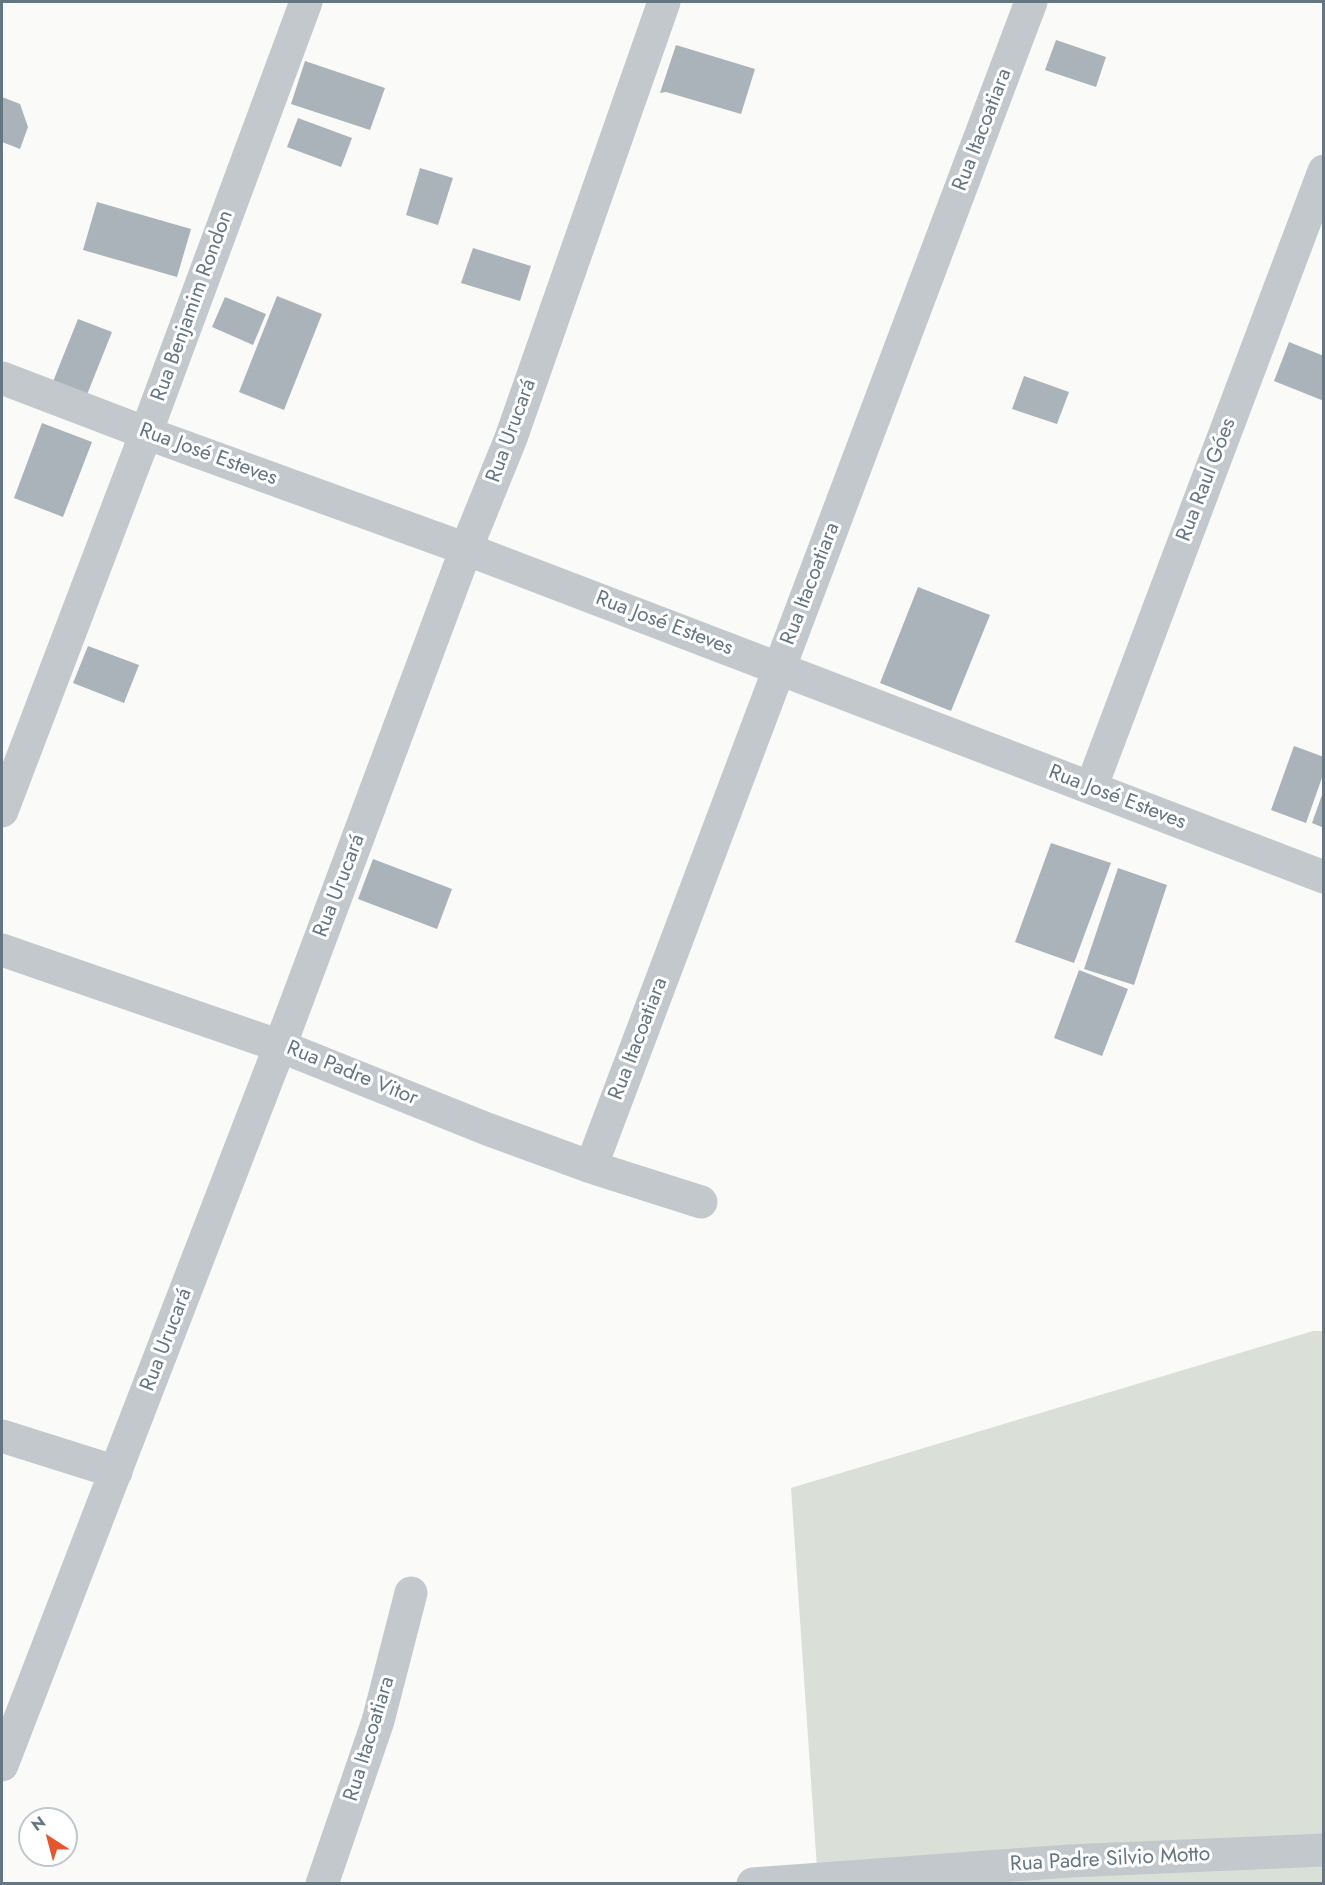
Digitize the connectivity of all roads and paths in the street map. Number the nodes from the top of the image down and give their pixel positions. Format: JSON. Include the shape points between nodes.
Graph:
{"nodes":[{"id":1,"x":306,"y":2,"type":"edge"},
{"id":2,"x":664,"y":2,"type":"edge"},
{"id":3,"x":1031,"y":2,"type":"edge"},
{"id":4,"x":1323,"y":171,"type":"edge"},
{"id":5,"x":2,"y":378,"type":"edge"},
{"id":6,"x":146,"y":433,"type":"junction"},
{"id":7,"x":466,"y":549,"type":"junction"},
{"id":8,"x":780,"y":668,"type":"junction"},
{"id":9,"x":1091,"y":788,"type":"junction"},
{"id":10,"x":2,"y":811,"type":"edge"},
{"id":11,"x":1323,"y":877,"type":"edge"},
{"id":12,"x":2,"y":950,"type":"edge"},
{"id":13,"x":280,"y":1046,"type":"junction"},
{"id":14,"x":591,"y":1167,"type":"junction"},
{"id":15,"x":701,"y":1202,"type":"dead end"},
{"id":16,"x":2,"y":1436,"type":"edge"},
{"id":17,"x":116,"y":1472,"type":"junction"},
{"id":18,"x":411,"y":1593,"type":"dead end"},
{"id":19,"x":2,"y":1765,"type":"edge"},
{"id":20,"x":1323,"y":1850,"type":"edge"},
{"id":21,"x":834,"y":1880,"type":"edge"},
{"id":22,"x":322,"y":1884,"type":"edge"},
{"id":23,"x":753,"y":1884,"type":"edge"}],
"edges":[{"from":1,"to":6,"type":"street","name":"Rua Benjamim Rondon"},
{"from":2,"to":7,"type":"street","name":"Rua Urucará","via":[[511,438]]},
{"from":3,"to":8,"type":"street","name":"Rua Itacoatiara"},
{"from":4,"to":9,"type":"street","name":"Rua Raul Góes"},
{"from":5,"to":6,"type":"street","name":"Rua José Esteves"},
{"from":6,"to":7,"type":"street","name":"Rua José Esteves"},
{"from":6,"to":10,"type":"street","name":"Rua Benjamim Rondon"},
{"from":7,"to":8,"type":"street","name":"Rua José Esteves"},
{"from":7,"to":13,"type":"street","name":"Rua Urucará"},
{"from":8,"to":9,"type":"street","name":"Rua José Esteves"},
{"from":8,"to":14,"type":"street","name":"Rua Itacoatiara"},
{"from":9,"to":11,"type":"street","name":"Rua José Esteves"},
{"from":12,"to":13,"type":"street","name":"Rua Padre Vitor"},
{"from":13,"to":14,"type":"street","name":"Rua Padre Vitor"},
{"from":13,"to":17,"type":"street","name":"Rua Urucará"},
{"from":14,"to":15,"type":"street","name":"Rua Padre Vitor"},
{"from":16,"to":17,"type":"street"},
{"from":17,"to":19,"type":"street","name":"Rua Urucará"},
{"from":18,"to":22,"type":"street","name":"Rua Itacoatiara","via":[[378,1721]]},
{"from":20,"to":21,"type":"street","name":"Rua Padre Silvio Motto","via":[[1069,1861]]},
{"from":21,"to":23,"type":"street","name":"Rua Padre Silvio Motto"}]}
